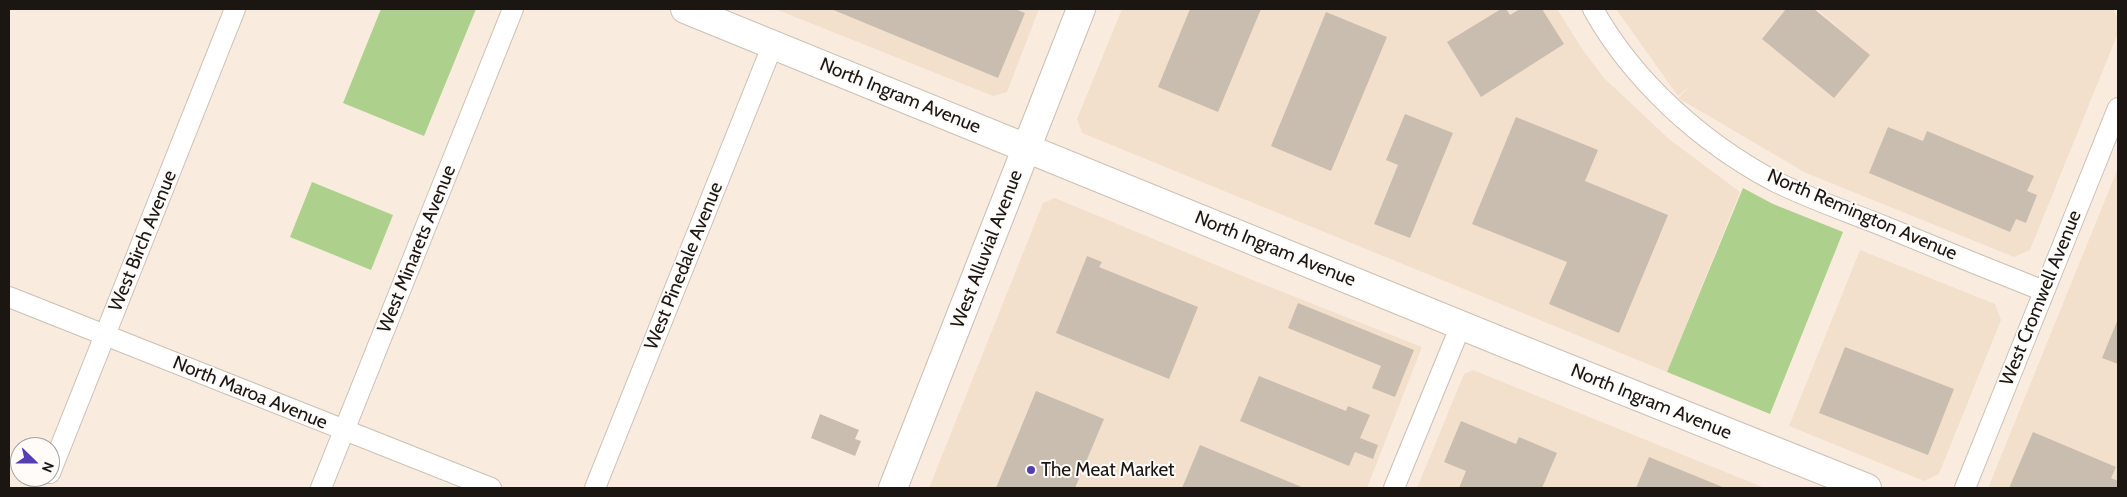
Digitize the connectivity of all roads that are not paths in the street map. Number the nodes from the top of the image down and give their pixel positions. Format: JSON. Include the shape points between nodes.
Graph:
{"nodes":[{"id":1,"x":235,"y":9,"type":"edge"},
{"id":2,"x":513,"y":9,"type":"edge"},
{"id":3,"x":685,"y":9,"type":"edge"},
{"id":4,"x":1081,"y":9,"type":"edge"},
{"id":5,"x":1592,"y":9,"type":"edge"},
{"id":6,"x":773,"y":44,"type":"junction"},
{"id":7,"x":2118,"y":108,"type":"edge"},
{"id":8,"x":1026,"y":147,"type":"junction"},
{"id":9,"x":2044,"y":291,"type":"junction"},
{"id":10,"x":9,"y":297,"type":"edge"},
{"id":11,"x":1461,"y":325,"type":"junction"},
{"id":12,"x":105,"y":335,"type":"junction"},
{"id":13,"x":344,"y":430,"type":"junction"},
{"id":14,"x":60,"y":448,"type":"edge"},
{"id":15,"x":321,"y":488,"type":"edge"},
{"id":16,"x":491,"y":488,"type":"edge"},
{"id":17,"x":595,"y":488,"type":"edge"},
{"id":18,"x":892,"y":488,"type":"edge"},
{"id":19,"x":1394,"y":488,"type":"edge"},
{"id":20,"x":1866,"y":488,"type":"edge"},
{"id":21,"x":1965,"y":488,"type":"edge"}],
"edges":[{"from":1,"to":12,"type":"street","name":"West Birch Avenue"},
{"from":2,"to":13,"type":"street","name":"West Minarets Avenue"},
{"from":3,"to":6,"type":"street","name":"North Ingram Avenue"},
{"from":4,"to":8,"type":"street","name":"West Alluvial Avenue"},
{"from":5,"to":9,"type":"street","name":"North Remington Avenue","via":[[1620,51],[1665,100],[1713,142],[1745,164],[1800,193]]},
{"from":6,"to":8,"type":"street","name":"North Ingram Avenue"},
{"from":6,"to":17,"type":"street","name":"West Pinedale Avenue"},
{"from":7,"to":9,"type":"street","name":"West Cromwell Avenue"},
{"from":8,"to":11,"type":"street","name":"North Ingram Avenue"},
{"from":8,"to":18,"type":"street","name":"West Alluvial Avenue"},
{"from":9,"to":21,"type":"street","name":"West Cromwell Avenue"},
{"from":10,"to":12,"type":"street","name":"North Maroa Avenue"},
{"from":11,"to":19,"type":"street"},
{"from":11,"to":20,"type":"street","name":"North Ingram Avenue"},
{"from":12,"to":13,"type":"street","name":"North Maroa Avenue"},
{"from":12,"to":14,"type":"street","name":"West Birch Avenue"},
{"from":13,"to":15,"type":"street","name":"West Minarets Avenue"},
{"from":13,"to":16,"type":"street","name":"North Maroa Avenue"}]}
